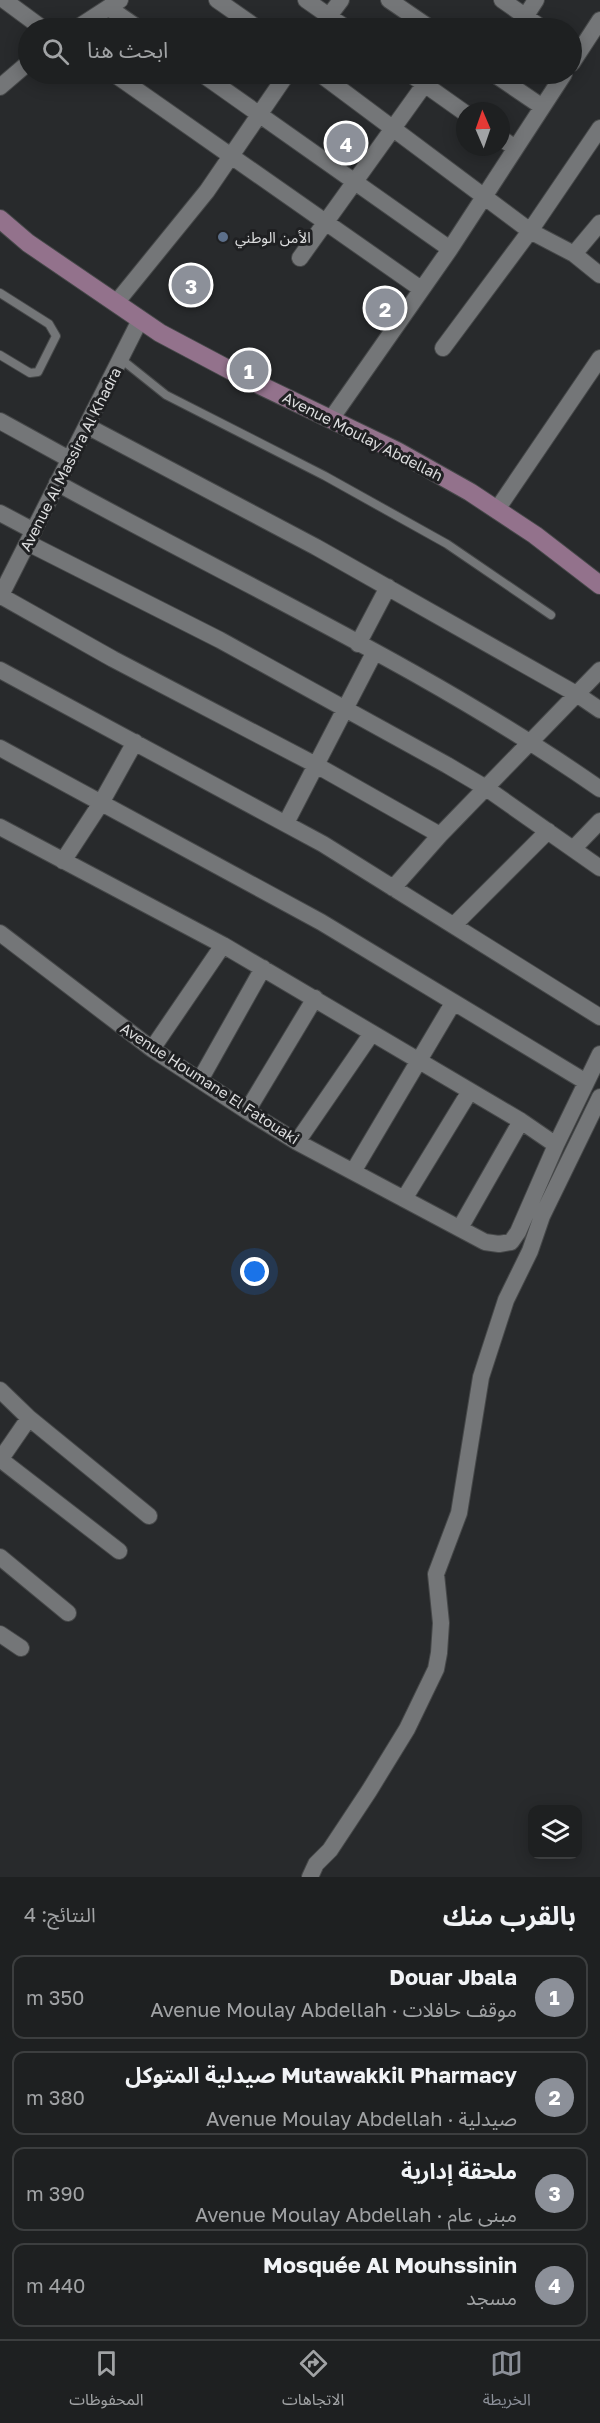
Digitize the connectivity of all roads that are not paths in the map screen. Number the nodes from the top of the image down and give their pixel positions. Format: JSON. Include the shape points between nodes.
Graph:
{"nodes":[{"id":1,"x":4,"y":0,"type":"edge"},
{"id":2,"x":217,"y":0,"type":"edge"},
{"id":3,"x":306,"y":0,"type":"edge"},
{"id":4,"x":341,"y":0,"type":"edge"},
{"id":5,"x":389,"y":0,"type":"edge"},
{"id":6,"x":502,"y":0,"type":"edge"},
{"id":7,"x":536,"y":0,"type":"edge"},
{"id":8,"x":115,"y":2,"type":"edge"},
{"id":9,"x":525,"y":17,"type":"joint"},
{"id":10,"x":28,"y":18,"type":"edge"},
{"id":11,"x":92,"y":18,"type":"edge"},
{"id":12,"x":129,"y":18,"type":"edge"},
{"id":13,"x":243,"y":18,"type":"edge"},
{"id":14,"x":321,"y":18,"type":"edge"},
{"id":15,"x":327,"y":18,"type":"edge"},
{"id":16,"x":415,"y":18,"type":"edge"},
{"id":17,"x":600,"y":20,"type":"edge"},
{"id":18,"x":582,"y":44,"type":"edge"},
{"id":19,"x":18,"y":72,"type":"edge"},
{"id":20,"x":128,"y":84,"type":"edge"},
{"id":21,"x":216,"y":84,"type":"edge"},
{"id":22,"x":280,"y":84,"type":"edge"},
{"id":23,"x":333,"y":84,"type":"edge"},
{"id":24,"x":426,"y":84,"type":"edge"},
{"id":25,"x":434,"y":84,"type":"edge"},
{"id":26,"x":509,"y":84,"type":"edge"},
{"id":27,"x":557,"y":84,"type":"edge"},
{"id":28,"x":0,"y":87,"type":"edge"},
{"id":29,"x":456,"y":104,"type":"edge"},
{"id":30,"x":541,"y":106,"type":"junction"},
{"id":31,"x":260,"y":114,"type":"junction"},
{"id":32,"x":600,"y":128,"type":"edge"},
{"id":33,"x":394,"y":129,"type":"junction"},
{"id":34,"x":510,"y":141,"type":"edge"},
{"id":35,"x":231,"y":156,"type":"junction"},
{"id":36,"x":502,"y":156,"type":"edge"},
{"id":37,"x":356,"y":182,"type":"junction"},
{"id":38,"x":484,"y":196,"type":"junction"},
{"id":39,"x":0,"y":219,"type":"edge"},
{"id":40,"x":326,"y":222,"type":"junction"},
{"id":41,"x":600,"y":223,"type":"edge"},
{"id":42,"x":530,"y":231,"type":"junction"},
{"id":43,"x":450,"y":249,"type":"junction"},
{"id":44,"x":574,"y":254,"type":"junction"},
{"id":45,"x":300,"y":258,"type":"dead end"},
{"id":46,"x":600,"y":275,"type":"edge"},
{"id":47,"x":421,"y":289,"type":"junction"},
{"id":48,"x":0,"y":294,"type":"edge"},
{"id":49,"x":116,"y":303,"type":"junction"},
{"id":50,"x":140,"y":320,"type":"junction"},
{"id":51,"x":443,"y":348,"type":"dead end"},
{"id":52,"x":0,"y":355,"type":"edge"},
{"id":53,"x":600,"y":358,"type":"edge"},
{"id":54,"x":121,"y":359,"type":"junction"},
{"id":55,"x":331,"y":419,"type":"junction"},
{"id":56,"x":0,"y":421,"type":"edge"},
{"id":57,"x":87,"y":426,"type":"junction"},
{"id":58,"x":69,"y":459,"type":"junction"},
{"id":59,"x":57,"y":483,"type":"junction"},
{"id":60,"x":498,"y":508,"type":"junction"},
{"id":61,"x":0,"y":513,"type":"edge"},
{"id":62,"x":31,"y":537,"type":"junction"},
{"id":63,"x":600,"y":585,"type":"edge"},
{"id":64,"x":388,"y":587,"type":"junction"},
{"id":65,"x":0,"y":596,"type":"edge"},
{"id":66,"x":551,"y":615,"type":"dead end"},
{"id":67,"x":358,"y":644,"type":"junction"},
{"id":68,"x":374,"y":652,"type":"junction"},
{"id":69,"x":0,"y":670,"type":"edge"},
{"id":70,"x":600,"y":670,"type":"edge"},
{"id":71,"x":578,"y":695,"type":"junction"},
{"id":72,"x":345,"y":708,"type":"junction"},
{"id":73,"x":600,"y":710,"type":"edge"},
{"id":74,"x":135,"y":742,"type":"junction"},
{"id":75,"x":532,"y":742,"type":"junction"},
{"id":76,"x":0,"y":748,"type":"edge"},
{"id":77,"x":316,"y":765,"type":"junction"},
{"id":78,"x":486,"y":788,"type":"junction"},
{"id":79,"x":600,"y":789,"type":"edge"},
{"id":80,"x":101,"y":803,"type":"junction"},
{"id":81,"x":600,"y":821,"type":"edge"},
{"id":82,"x":286,"y":823,"type":"junction"},
{"id":83,"x":0,"y":827,"type":"edge"},
{"id":84,"x":548,"y":831,"type":"junction"},
{"id":85,"x":440,"y":835,"type":"junction"},
{"id":86,"x":573,"y":849,"type":"junction"},
{"id":87,"x":63,"y":861,"type":"junction"},
{"id":88,"x":600,"y":868,"type":"edge"},
{"id":89,"x":393,"y":888,"type":"junction"},
{"id":90,"x":455,"y":924,"type":"junction"},
{"id":91,"x":0,"y":933,"type":"edge"},
{"id":92,"x":223,"y":945,"type":"junction"},
{"id":93,"x":263,"y":968,"type":"junction"},
{"id":94,"x":315,"y":998,"type":"junction"},
{"id":95,"x":453,"y":1003,"type":"junction"},
{"id":96,"x":600,"y":1017,"type":"edge"},
{"id":97,"x":372,"y":1033,"type":"junction"},
{"id":98,"x":152,"y":1049,"type":"junction"},
{"id":99,"x":600,"y":1054,"type":"edge"},
{"id":100,"x":419,"y":1060,"type":"junction"},
{"id":101,"x":200,"y":1080,"type":"junction"},
{"id":102,"x":586,"y":1082,"type":"junction"},
{"id":103,"x":470,"y":1090,"type":"junction"},
{"id":104,"x":600,"y":1097,"type":"edge"},
{"id":105,"x":247,"y":1112,"type":"junction"},
{"id":106,"x":521,"y":1121,"type":"junction"},
{"id":107,"x":297,"y":1142,"type":"junction"},
{"id":108,"x":556,"y":1145,"type":"junction"},
{"id":109,"x":354,"y":1170,"type":"junction"},
{"id":110,"x":404,"y":1199,"type":"junction"},
{"id":111,"x":460,"y":1228,"type":"junction"},
{"id":112,"x":0,"y":1390,"type":"edge"},
{"id":113,"x":29,"y":1418,"type":"junction"},
{"id":114,"x":0,"y":1460,"type":"edge"},
{"id":115,"x":149,"y":1515,"type":"dead end"},
{"id":116,"x":119,"y":1551,"type":"dead end"},
{"id":117,"x":0,"y":1557,"type":"edge"},
{"id":118,"x":68,"y":1613,"type":"dead end"},
{"id":119,"x":0,"y":1634,"type":"edge"},
{"id":120,"x":21,"y":1648,"type":"dead end"},
{"id":121,"x":310,"y":1877,"type":"edge"}],
"edges":[{"from":1,"to":10,"type":"street"},
{"from":2,"to":13,"type":"street"},
{"from":3,"to":14,"type":"street"},
{"from":4,"to":15,"type":"street"},
{"from":5,"to":16,"type":"street"},
{"from":6,"to":9,"type":"street"},
{"from":7,"to":9,"type":"street"},
{"from":8,"to":11,"type":"street"},
{"from":8,"to":12,"type":"street"},
{"from":17,"to":18,"type":"street"},
{"from":19,"to":28,"type":"street"},
{"from":20,"to":35,"type":"street"},
{"from":21,"to":31,"type":"street"},
{"from":22,"to":31,"type":"street"},
{"from":23,"to":33,"type":"street"},
{"from":24,"to":33,"type":"street"},
{"from":25,"to":29,"type":"street"},
{"from":26,"to":30,"type":"street"},
{"from":27,"to":30,"type":"street"},
{"from":30,"to":34,"type":"street"},
{"from":31,"to":35,"type":"street"},
{"from":31,"to":37,"type":"street"},
{"from":32,"to":42,"type":"street"},
{"from":33,"to":37,"type":"street"},
{"from":33,"to":38,"type":"street"},
{"from":35,"to":40,"type":"street"},
{"from":35,"to":49,"type":"street"},
{"from":36,"to":38,"type":"street"},
{"from":37,"to":40,"type":"street"},
{"from":37,"to":43,"type":"street"},
{"from":38,"to":42,"type":"street"},
{"from":38,"to":43,"type":"street"},
{"from":39,"to":49,"type":"street","name":"Avenue Moulay Abdellah","via":[[28,243]]},
{"from":40,"to":45,"type":"street"},
{"from":40,"to":47,"type":"street"},
{"from":41,"to":44,"type":"street"},
{"from":42,"to":44,"type":"street"},
{"from":42,"to":51,"type":"street"},
{"from":43,"to":47,"type":"street"},
{"from":44,"to":46,"type":"street"},
{"from":47,"to":55,"type":"street"},
{"from":48,"to":52,"type":"lane","via":[[49,324],[56,336],[38,372],[30,373]]},
{"from":49,"to":50,"type":"street","name":"Avenue Moulay Abdellah"},
{"from":50,"to":54,"type":"street","name":"Avenue Al Massira Al Khadra"},
{"from":50,"to":55,"type":"street","name":"Avenue Moulay Abdellah","via":[[199,354]]},
{"from":53,"to":60,"type":"street"},
{"from":54,"to":57,"type":"street","name":"Avenue Al Massira Al Khadra"},
{"from":54,"to":66,"type":"lane","via":[[166,395],[447,544]]},
{"from":55,"to":60,"type":"street","name":"Avenue Moulay Abdellah"},
{"from":56,"to":58,"type":"street"},
{"from":57,"to":58,"type":"street","name":"Avenue Al Massira Al Khadra"},
{"from":57,"to":64,"type":"street"},
{"from":58,"to":59,"type":"street","name":"Avenue Al Massira Al Khadra"},
{"from":59,"to":62,"type":"street","name":"Avenue Al Massira Al Khadra"},
{"from":59,"to":67,"type":"street"},
{"from":60,"to":63,"type":"street","name":"Avenue Moulay Abdellah"},
{"from":61,"to":62,"type":"street"},
{"from":62,"to":65,"type":"street","name":"Avenue Al Massira Al Khadra"},
{"from":62,"to":72,"type":"street"},
{"from":64,"to":67,"type":"street"},
{"from":64,"to":71,"type":"street"},
{"from":65,"to":77,"type":"street"},
{"from":67,"to":68,"type":"street"},
{"from":68,"to":72,"type":"street"},
{"from":68,"to":75,"type":"street"},
{"from":69,"to":74,"type":"street"},
{"from":70,"to":71,"type":"street"},
{"from":71,"to":73,"type":"street"},
{"from":71,"to":75,"type":"street"},
{"from":72,"to":77,"type":"street"},
{"from":72,"to":78,"type":"street"},
{"from":74,"to":80,"type":"street"},
{"from":74,"to":82,"type":"street"},
{"from":75,"to":78,"type":"street"},
{"from":75,"to":79,"type":"street"},
{"from":76,"to":80,"type":"street"},
{"from":77,"to":82,"type":"street"},
{"from":77,"to":85,"type":"street"},
{"from":78,"to":84,"type":"street"},
{"from":78,"to":85,"type":"street"},
{"from":80,"to":87,"type":"street"},
{"from":80,"to":95,"type":"street","via":[[321,922]]},
{"from":81,"to":86,"type":"street"},
{"from":82,"to":89,"type":"street"},
{"from":83,"to":87,"type":"street"},
{"from":84,"to":86,"type":"street"},
{"from":84,"to":90,"type":"street"},
{"from":85,"to":89,"type":"street"},
{"from":86,"to":88,"type":"street"},
{"from":87,"to":92,"type":"street"},
{"from":89,"to":90,"type":"street"},
{"from":90,"to":96,"type":"street"},
{"from":91,"to":98,"type":"street","name":"Avenue Houmane El Fatouaki"},
{"from":92,"to":93,"type":"street"},
{"from":92,"to":98,"type":"street"},
{"from":93,"to":94,"type":"street"},
{"from":93,"to":101,"type":"street"},
{"from":94,"to":97,"type":"street"},
{"from":94,"to":105,"type":"street"},
{"from":95,"to":100,"type":"street"},
{"from":95,"to":102,"type":"street"},
{"from":97,"to":100,"type":"street"},
{"from":97,"to":107,"type":"street"},
{"from":98,"to":101,"type":"street","name":"Avenue Houmane El Fatouaki"},
{"from":99,"to":102,"type":"street"},
{"from":100,"to":103,"type":"street"},
{"from":100,"to":109,"type":"street"},
{"from":101,"to":105,"type":"street","name":"Avenue Houmane El Fatouaki"},
{"from":102,"to":108,"type":"street"},
{"from":103,"to":106,"type":"street"},
{"from":103,"to":110,"type":"street"},
{"from":104,"to":121,"type":"street","via":[[506,1300],[482,1377],[459,1514],[436,1574],[441,1623],[436,1669],[369,1791]]},
{"from":105,"to":107,"type":"street","name":"Avenue Houmane El Fatouaki"},
{"from":106,"to":108,"type":"street"},
{"from":106,"to":111,"type":"street"},
{"from":107,"to":109,"type":"street","name":"Avenue Houmane El Fatouaki"},
{"from":108,"to":111,"type":"street","name":"Avenue Houmane El Fatouaki","via":[[513,1240],[485,1242]]},
{"from":109,"to":110,"type":"street","name":"Avenue Houmane El Fatouaki"},
{"from":110,"to":111,"type":"street","name":"Avenue Houmane El Fatouaki"},
{"from":112,"to":113,"type":"street"},
{"from":113,"to":114,"type":"street"},
{"from":113,"to":115,"type":"street"},
{"from":114,"to":116,"type":"street"},
{"from":117,"to":118,"type":"street"},
{"from":119,"to":120,"type":"street"}]}
